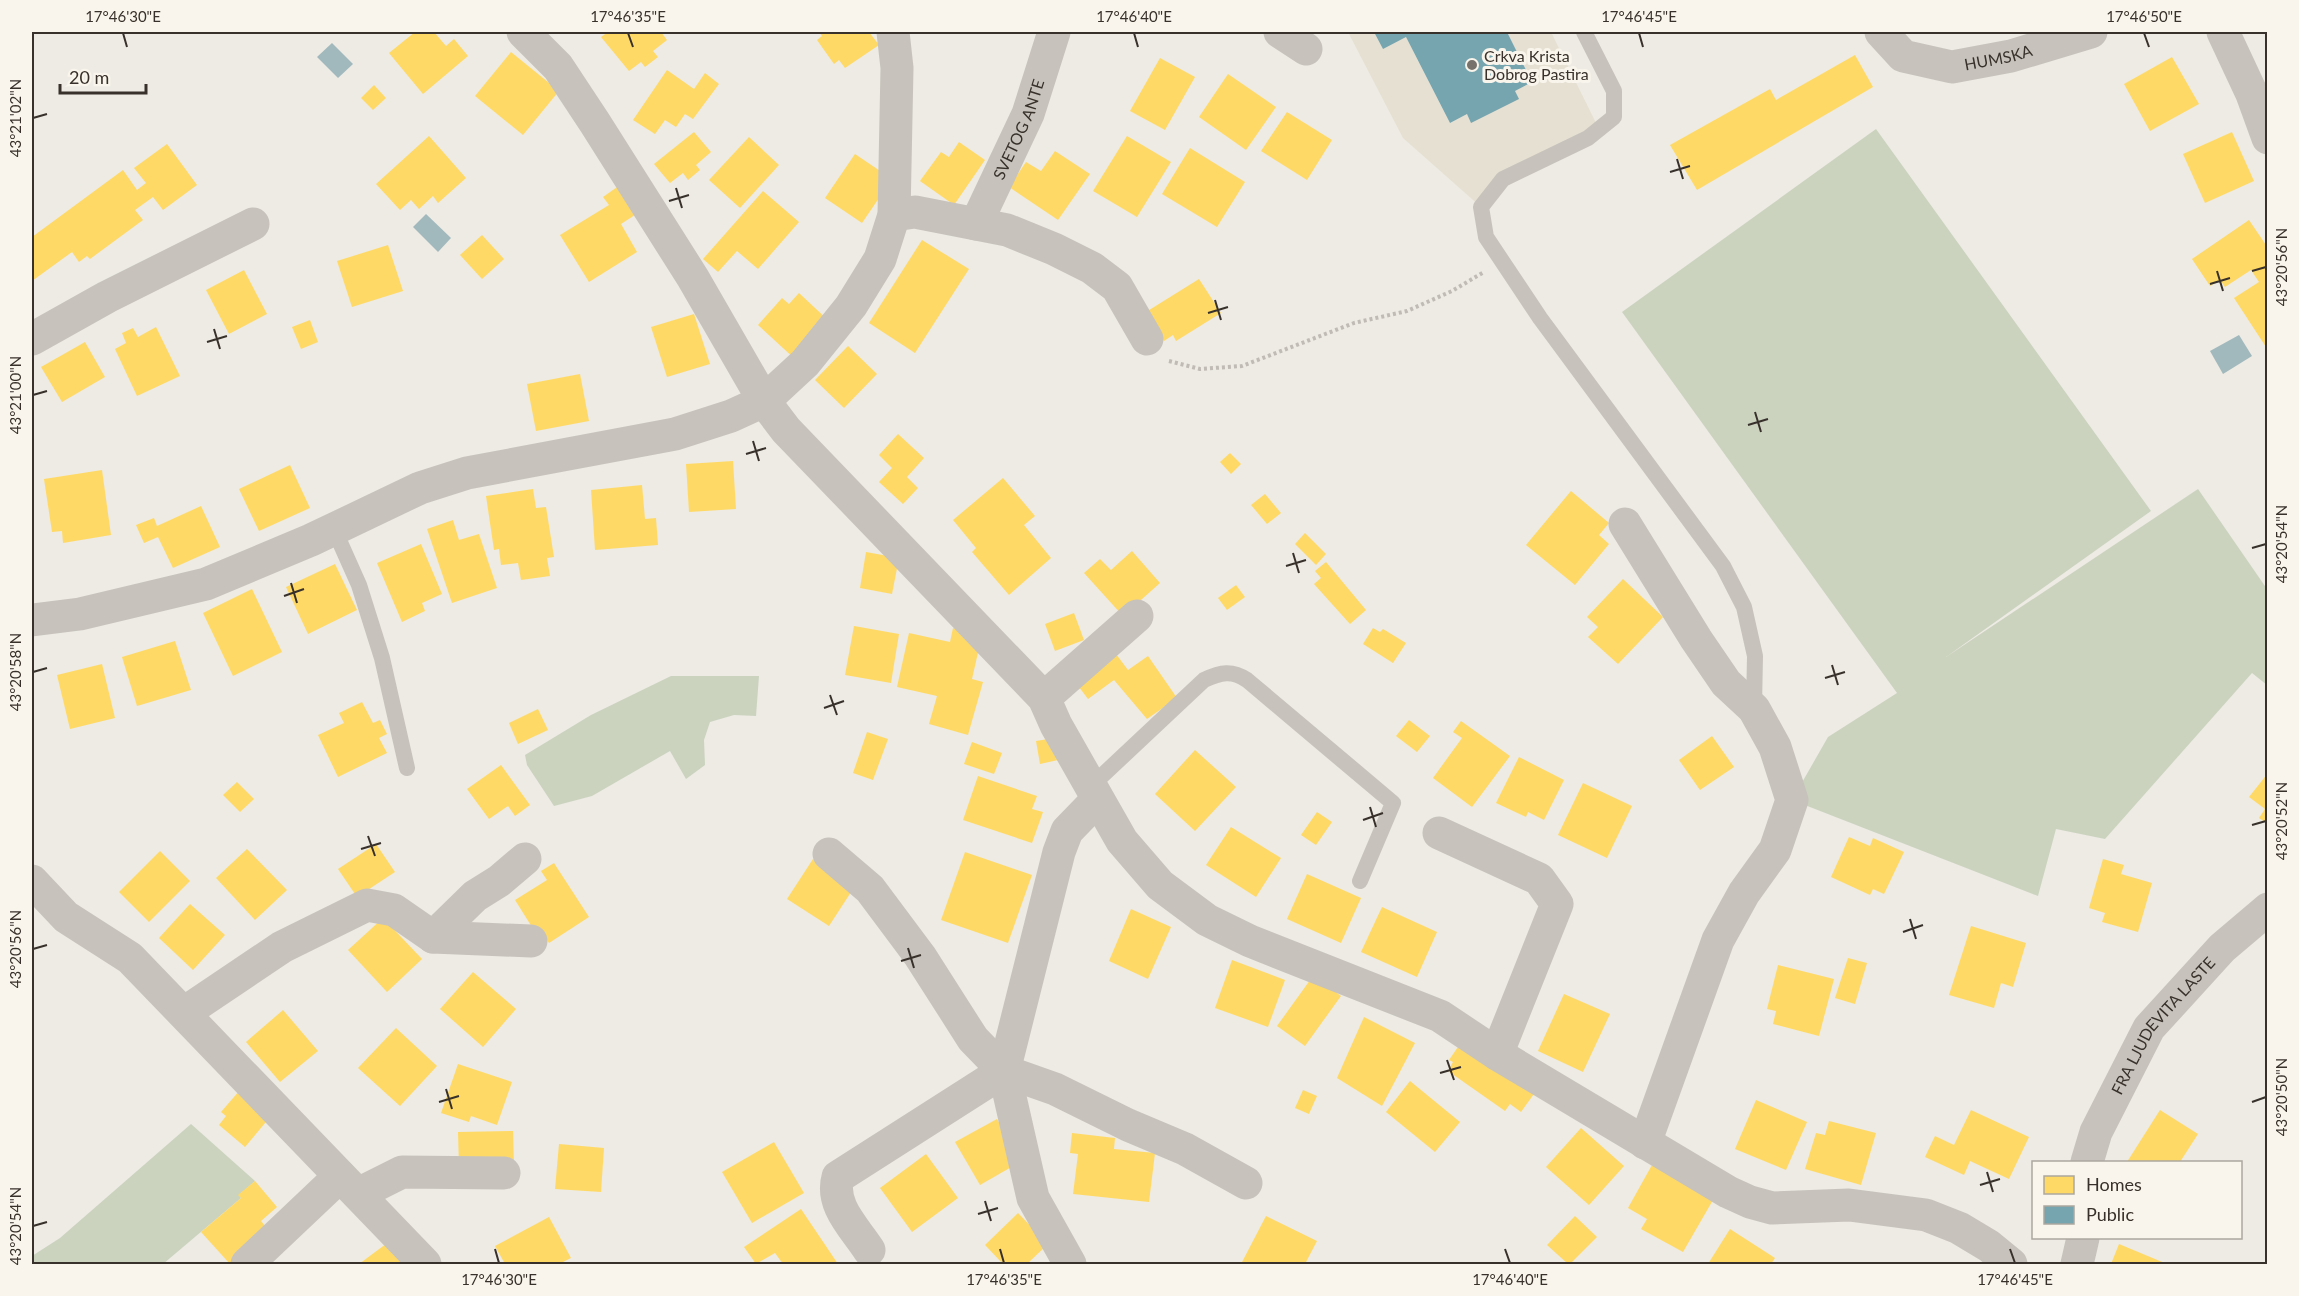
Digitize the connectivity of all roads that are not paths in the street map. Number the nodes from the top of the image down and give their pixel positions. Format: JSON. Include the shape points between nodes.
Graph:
{"nodes":[{"id":1,"x":523,"y":32,"type":"edge"},
{"id":2,"x":893,"y":32,"type":"edge"},
{"id":3,"x":1054,"y":32,"type":"edge"},
{"id":4,"x":1584,"y":32,"type":"edge"},
{"id":5,"x":1881,"y":32,"type":"edge"},
{"id":6,"x":2091,"y":32,"type":"edge"},
{"id":7,"x":2223,"y":32,"type":"edge"},
{"id":8,"x":2266,"y":128,"type":"edge"},
{"id":9,"x":894,"y":215,"type":"junction"},
{"id":10,"x":253,"y":224,"type":"dead end"},
{"id":11,"x":976,"y":224,"type":"junction"},
{"id":12,"x":32,"y":339,"type":"edge"},
{"id":13,"x":1147,"y":339,"type":"road end"},
{"id":14,"x":764,"y":401,"type":"junction"},
{"id":15,"x":1625,"y":524,"type":"dead end"},
{"id":16,"x":334,"y":529,"type":"junction"},
{"id":17,"x":1137,"y":616,"type":"dead end"},
{"id":18,"x":32,"y":620,"type":"edge"},
{"id":19,"x":1044,"y":698,"type":"junction"},
{"id":20,"x":1754,"y":709,"type":"junction"},
{"id":21,"x":407,"y":768,"type":"dead end"},
{"id":22,"x":1094,"y":794,"type":"junction"},
{"id":23,"x":1439,"y":833,"type":"dead end"},
{"id":24,"x":829,"y":854,"type":"dead end"},
{"id":25,"x":525,"y":859,"type":"dead end"},
{"id":26,"x":32,"y":881,"type":"edge"},
{"id":27,"x":1360,"y":881,"type":"dead end"},
{"id":28,"x":2268,"y":909,"type":"edge"},
{"id":29,"x":433,"y":937,"type":"junction"},
{"id":30,"x":531,"y":941,"type":"dead end"},
{"id":31,"x":184,"y":1013,"type":"junction"},
{"id":32,"x":1497,"y":1054,"type":"junction"},
{"id":33,"x":1004,"y":1071,"type":"junction"},
{"id":34,"x":1645,"y":1143,"type":"junction"},
{"id":35,"x":2087,"y":1161,"type":"edge"},
{"id":36,"x":504,"y":1173,"type":"dead end"},
{"id":37,"x":1246,"y":1183,"type":"dead end"},
{"id":38,"x":349,"y":1185,"type":"junction"},
{"id":39,"x":2083,"y":1239,"type":"edge"},
{"id":40,"x":869,"y":1250,"type":"dead end"},
{"id":41,"x":248,"y":1264,"type":"edge"},
{"id":42,"x":425,"y":1264,"type":"edge"},
{"id":43,"x":1070,"y":1264,"type":"edge"},
{"id":44,"x":2011,"y":1264,"type":"edge"},
{"id":45,"x":2077,"y":1264,"type":"edge"}],
"edges":[{"from":1,"to":14,"type":"street","via":[[558,67],[595,123],[693,278]]},
{"from":2,"to":9,"type":"street","via":[[897,68]]},
{"from":3,"to":11,"type":"street","name":"SVETOG ANTE","via":[[1028,114]]},
{"from":4,"to":20,"type":"lane","via":[[1614,92],[1614,117],[1588,138],[1503,179],[1481,207],[1486,237],[1540,318],[1723,566],[1744,607],[1755,656]]},
{"from":5,"to":6,"type":"street","name":"HUMSKA","via":[[1903,56],[1952,68],[2011,56]]},
{"from":7,"to":8,"type":"street"},
{"from":9,"to":11,"type":"street","via":[[915,212]]},
{"from":9,"to":14,"type":"street","via":[[880,259],[851,306],[805,363]]},
{"from":10,"to":12,"type":"street"},
{"from":11,"to":13,"type":"street","via":[[1007,230],[1092,268],[1118,287]]},
{"from":14,"to":16,"type":"street","via":[[675,434],[467,473],[420,488]]},
{"from":14,"to":19,"type":"street","via":[[786,430]]},
{"from":15,"to":20,"type":"street","via":[[1714,666]]},
{"from":16,"to":18,"type":"street","via":[[206,584],[80,614]]},
{"from":16,"to":21,"type":"lane","via":[[359,585],[379,648]]},
{"from":17,"to":19,"type":"street"},
{"from":19,"to":22,"type":"street"},
{"from":20,"to":34,"type":"street","via":[[1775,747],[1792,800],[1775,850],[1744,893],[1718,940]]},
{"from":22,"to":27,"type":"lane","via":[[1204,680],[1219,673],[1236,673],[1393,803]]},
{"from":22,"to":32,"type":"street","via":[[1122,841],[1160,885],[1207,920],[1440,1016]]},
{"from":22,"to":33,"type":"street","via":[[1067,831],[1059,852]]},
{"from":23,"to":32,"type":"street","via":[[1539,879],[1557,904]]},
{"from":24,"to":33,"type":"street","via":[[870,889],[920,956],[973,1039]]},
{"from":25,"to":29,"type":"street","via":[[475,896]]},
{"from":26,"to":31,"type":"street","via":[[66,917],[130,958]]},
{"from":28,"to":35,"type":"street","name":"FRA LJUDEVITA LASTE","via":[[2222,948],[2149,1028],[2096,1132]]},
{"from":29,"to":30,"type":"street"},
{"from":29,"to":31,"type":"street","via":[[394,910],[367,905],[282,947]]},
{"from":31,"to":38,"type":"street"},
{"from":32,"to":34,"type":"street"},
{"from":33,"to":37,"type":"street","via":[[1055,1089],[1185,1149]]},
{"from":33,"to":40,"type":"street","via":[[838,1177],[837,1203]]},
{"from":33,"to":43,"type":"street","via":[[1033,1198]]},
{"from":34,"to":44,"type":"street","via":[[1750,1202],[1772,1208],[1849,1205],[1926,1215],[1959,1228]]},
{"from":36,"to":38,"type":"street","via":[[402,1172]]},
{"from":38,"to":41,"type":"street"},
{"from":38,"to":42,"type":"street"},
{"from":39,"to":45,"type":"street"}]}
